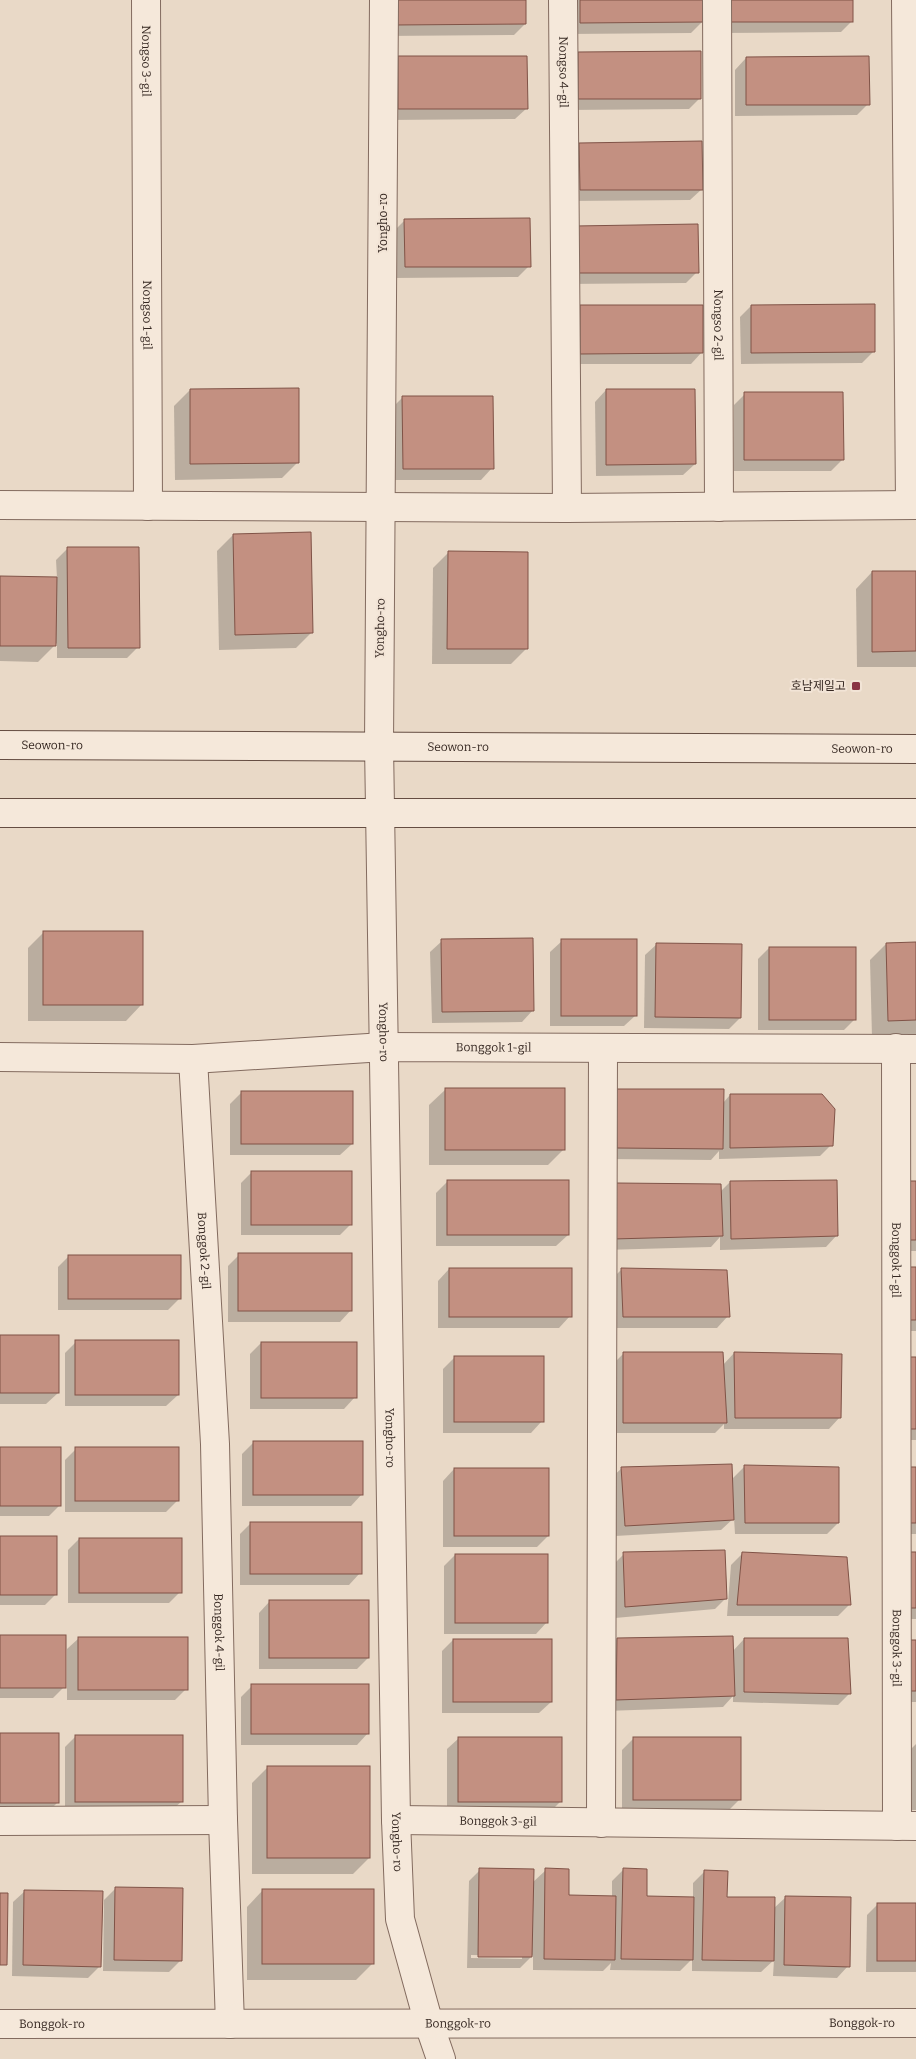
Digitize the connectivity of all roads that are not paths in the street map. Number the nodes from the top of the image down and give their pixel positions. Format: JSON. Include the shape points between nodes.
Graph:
{"nodes":[{"id":1,"x":146,"y":0,"type":"edge"},
{"id":2,"x":384,"y":0,"type":"edge"},
{"id":3,"x":563,"y":0,"type":"edge"},
{"id":4,"x":717,"y":0,"type":"edge"},
{"id":5,"x":906,"y":0,"type":"edge"},
{"id":6,"x":147,"y":123,"type":"joint"},
{"id":7,"x":0,"y":505,"type":"edge"},
{"id":8,"x":913,"y":505,"type":"edge"},
{"id":9,"x":148,"y":506,"type":"junction"},
{"id":10,"x":719,"y":507,"type":"junction"},
{"id":11,"x":381,"y":508,"type":"junction"},
{"id":12,"x":567,"y":508,"type":"junction"},
{"id":13,"x":0,"y":745,"type":"edge"},
{"id":14,"x":379,"y":745,"type":"junction"},
{"id":15,"x":916,"y":749,"type":"edge"},
{"id":16,"x":0,"y":813,"type":"edge"},
{"id":17,"x":916,"y":813,"type":"edge"},
{"id":18,"x":381,"y":814,"type":"junction"},
{"id":19,"x":384,"y":1047,"type":"junction"},
{"id":20,"x":603,"y":1048,"type":"junction"},
{"id":21,"x":906,"y":1048,"type":"edge"},
{"id":22,"x":0,"y":1057,"type":"edge"},
{"id":23,"x":193,"y":1058,"type":"junction"},
{"id":24,"x":215,"y":1444,"type":"joint"},
{"id":25,"x":896,"y":1472,"type":"joint"},
{"id":26,"x":223,"y":1820,"type":"junction"},
{"id":27,"x":396,"y":1820,"type":"junction"},
{"id":28,"x":0,"y":1821,"type":"edge"},
{"id":29,"x":601,"y":1823,"type":"junction"},
{"id":30,"x":906,"y":1826,"type":"edge"},
{"id":31,"x":916,"y":2023,"type":"edge"},
{"id":32,"x":0,"y":2024,"type":"edge"},
{"id":33,"x":230,"y":2024,"type":"junction"},
{"id":34,"x":429,"y":2024,"type":"junction"},
{"id":35,"x":442,"y":2059,"type":"edge"}],
"edges":[{"from":1,"to":6,"type":"street","name":"Nongso 3-gil"},
{"from":2,"to":11,"type":"street","name":"Yongho-ro"},
{"from":3,"to":12,"type":"street","name":"Nongso 4-gil"},
{"from":4,"to":10,"type":"street","name":"Nongso 2-gil"},
{"from":5,"to":8,"type":"street"},
{"from":6,"to":9,"type":"street","name":"Nongso 1-gil"},
{"from":7,"to":9,"type":"street"},
{"from":8,"to":10,"type":"street"},
{"from":9,"to":11,"type":"street"},
{"from":10,"to":12,"type":"street"},
{"from":11,"to":12,"type":"street"},
{"from":11,"to":14,"type":"street","name":"Yongho-ro"},
{"from":13,"to":14,"type":"street","name":"Seowon-ro"},
{"from":14,"to":15,"type":"street","name":"Seowon-ro"},
{"from":14,"to":18,"type":"street","name":"Yongho-ro"},
{"from":16,"to":18,"type":"street"},
{"from":17,"to":18,"type":"street"},
{"from":18,"to":19,"type":"street","name":"Yongho-ro"},
{"from":19,"to":20,"type":"street","name":"Bonggok 1-gil"},
{"from":19,"to":23,"type":"street"},
{"from":19,"to":27,"type":"street","name":"Yongho-ro"},
{"from":20,"to":21,"type":"street","name":"Bonggok 1-gil"},
{"from":20,"to":29,"type":"street"},
{"from":21,"to":25,"type":"street","name":"Bonggok 1-gil"},
{"from":22,"to":23,"type":"street"},
{"from":23,"to":24,"type":"street","name":"Bonggok 2-gil"},
{"from":24,"to":26,"type":"street","name":"Bonggok 4-gil"},
{"from":25,"to":30,"type":"street","name":"Bonggok 3-gil"},
{"from":26,"to":28,"type":"street"},
{"from":26,"to":33,"type":"street","name":"Bonggok 4-gil"},
{"from":27,"to":29,"type":"street","name":"Bonggok 3-gil"},
{"from":27,"to":34,"type":"street","name":"Yongho-ro","via":[[400,1919]]},
{"from":29,"to":30,"type":"street","name":"Bonggok 3-gil"},
{"from":31,"to":34,"type":"street","name":"Bonggok-ro"},
{"from":32,"to":33,"type":"street","name":"Bonggok-ro"},
{"from":33,"to":34,"type":"street","name":"Bonggok-ro"},
{"from":34,"to":35,"type":"street","name":"Yongho-ro"}]}
